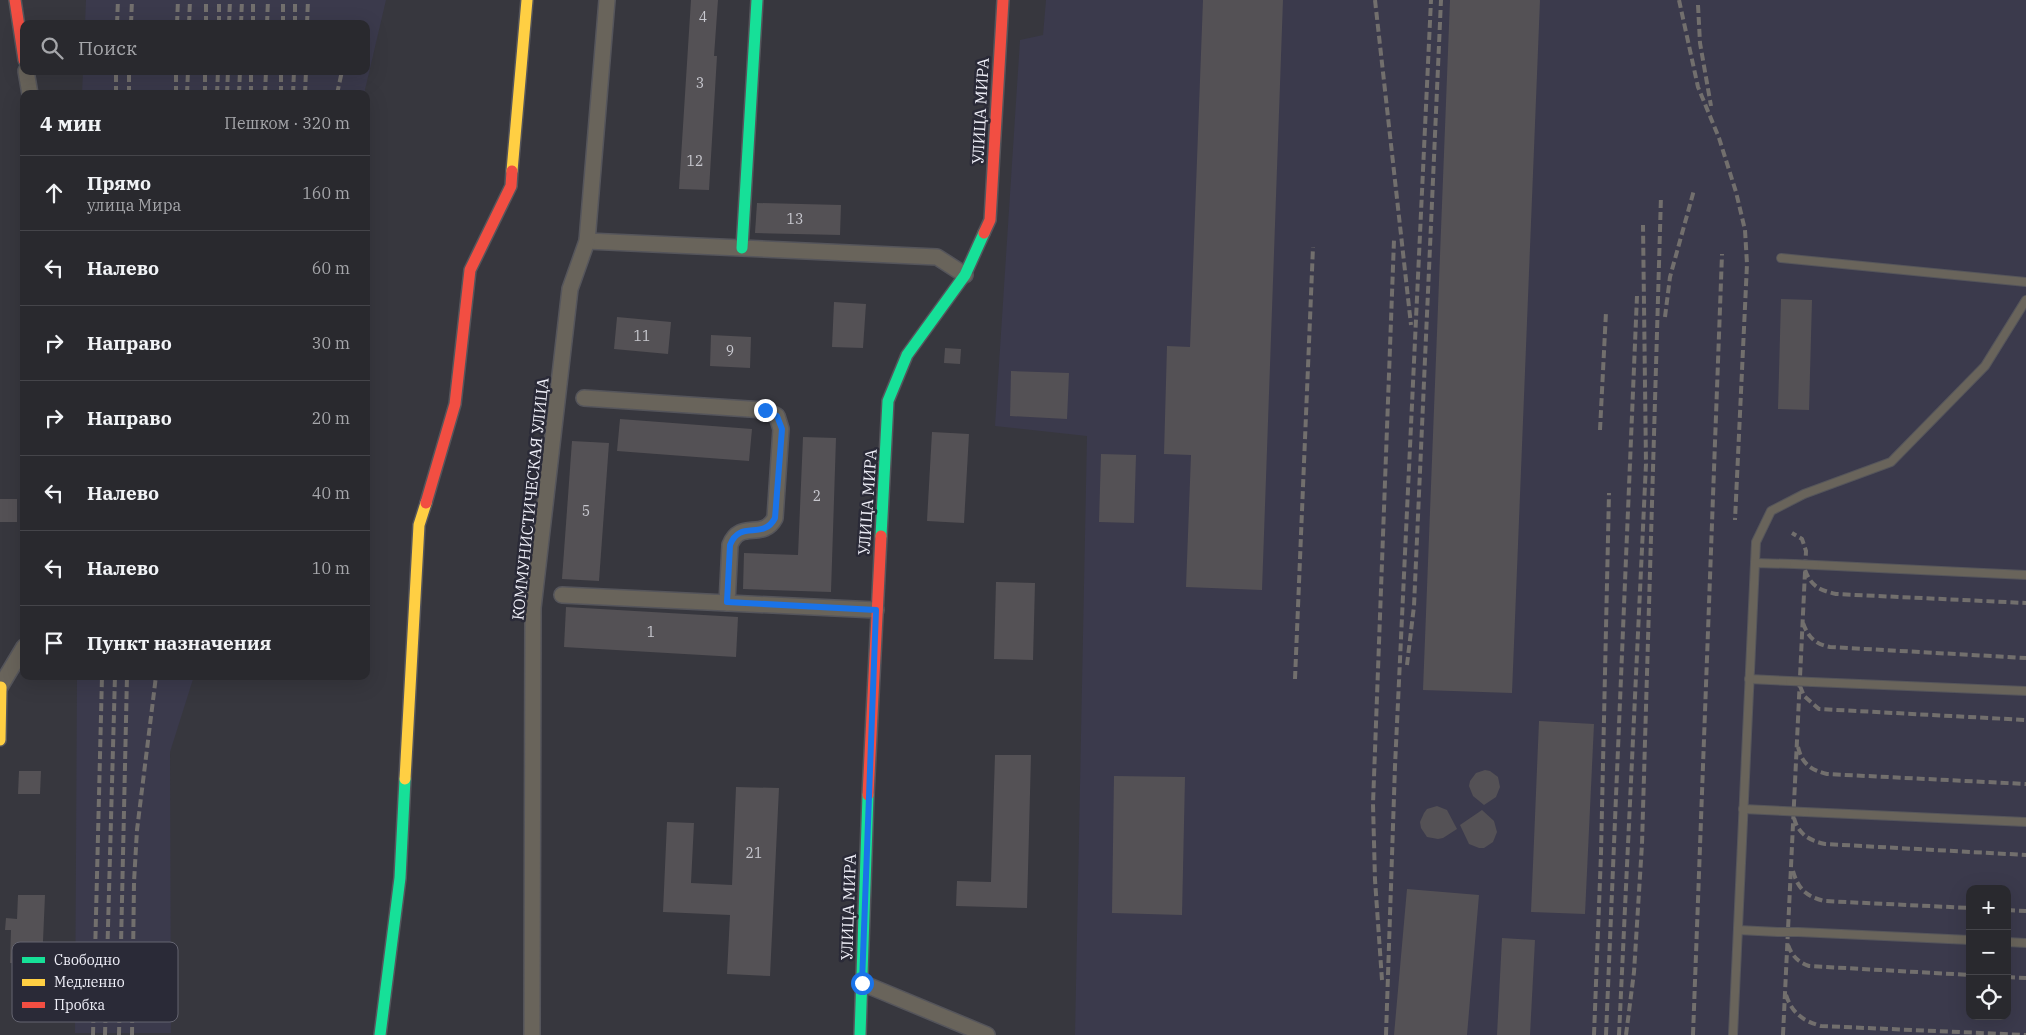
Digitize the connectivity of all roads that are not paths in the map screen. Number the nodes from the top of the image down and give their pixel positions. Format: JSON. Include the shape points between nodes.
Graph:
{"nodes":[{"id":1,"x":15,"y":0,"type":"edge"},
{"id":2,"x":527,"y":0,"type":"edge"},
{"id":3,"x":607,"y":0,"type":"edge"},
{"id":4,"x":756,"y":0,"type":"edge"},
{"id":5,"x":1003,"y":0,"type":"edge"},
{"id":6,"x":20,"y":33,"type":"edge"},
{"id":7,"x":27,"y":75,"type":"edge"},
{"id":8,"x":29,"y":90,"type":"edge"},
{"id":9,"x":587,"y":241,"type":"junction"},
{"id":10,"x":742,"y":248,"type":"junction"},
{"id":11,"x":1782,"y":258,"type":"dead end"},
{"id":12,"x":965,"y":275,"type":"junction"},
{"id":13,"x":2026,"y":282,"type":"edge"},
{"id":14,"x":2026,"y":300,"type":"edge"},
{"id":15,"x":584,"y":398,"type":"dead end"},
{"id":16,"x":1755,"y":563,"type":"junction"},
{"id":17,"x":2026,"y":575,"type":"edge"},
{"id":18,"x":562,"y":595,"type":"dead end"},
{"id":19,"x":727,"y":602,"type":"junction"},
{"id":20,"x":876,"y":610,"type":"junction"},
{"id":21,"x":20,"y":654,"type":"edge"},
{"id":22,"x":1749,"y":679,"type":"junction"},
{"id":23,"x":1,"y":687,"type":"edge"},
{"id":24,"x":2026,"y":691,"type":"edge"},
{"id":25,"x":0,"y":740,"type":"edge"},
{"id":26,"x":1743,"y":809,"type":"junction"},
{"id":27,"x":2026,"y":822,"type":"edge"},
{"id":28,"x":1738,"y":930,"type":"junction"},
{"id":29,"x":1966,"y":940,"type":"edge"},
{"id":30,"x":2011,"y":942,"type":"edge"},
{"id":31,"x":2026,"y":943,"type":"edge"},
{"id":32,"x":862,"y":983,"type":"junction"},
{"id":33,"x":380,"y":1035,"type":"edge"},
{"id":34,"x":532,"y":1035,"type":"edge"},
{"id":35,"x":860,"y":1035,"type":"edge"},
{"id":36,"x":987,"y":1035,"type":"edge"},
{"id":37,"x":1733,"y":1035,"type":"edge"}],
"edges":[{"from":1,"to":6,"type":"street"},
{"from":2,"to":33,"type":"street","via":[[511,186],[470,270],[455,404],[419,525],[400,878]]},
{"from":3,"to":9,"type":"street","name":"КОММУНИСТИЧЕСКАЯ УЛИЦА"},
{"from":4,"to":10,"type":"street"},
{"from":5,"to":12,"type":"street","name":"УЛИЦА МИРА","via":[[990,220]]},
{"from":7,"to":8,"type":"street"},
{"from":9,"to":10,"type":"street"},
{"from":9,"to":34,"type":"street","name":"КОММУНИСТИЧЕСКАЯ УЛИЦА","via":[[570,289],[533,608]]},
{"from":10,"to":12,"type":"street","via":[[937,257]]},
{"from":11,"to":13,"type":"lane"},
{"from":12,"to":20,"type":"street","name":"УЛИЦА МИРА","via":[[907,355],[888,401]]},
{"from":14,"to":16,"type":"lane","via":[[1985,366],[1891,462],[1804,494],[1771,511],[1756,542]]},
{"from":15,"to":19,"type":"street","via":[[765,410],[777,416],[782,429],[775,518],[771,526],[763,530],[741,531],[733,537]]},
{"from":16,"to":17,"type":"lane","bridge":true},
{"from":16,"to":22,"type":"lane"},
{"from":18,"to":19,"type":"street"},
{"from":19,"to":20,"type":"street"},
{"from":20,"to":32,"type":"street","name":"УЛИЦА МИРА"},
{"from":21,"to":23,"type":"street"},
{"from":22,"to":24,"type":"lane","bridge":true},
{"from":22,"to":26,"type":"lane"},
{"from":23,"to":25,"type":"street"},
{"from":26,"to":27,"type":"lane","bridge":true},
{"from":26,"to":28,"type":"lane"},
{"from":28,"to":29,"type":"lane","bridge":true},
{"from":28,"to":37,"type":"lane"},
{"from":30,"to":31,"type":"lane"},
{"from":32,"to":35,"type":"street","name":"УЛИЦА МИРА"},
{"from":32,"to":36,"type":"street"}]}
